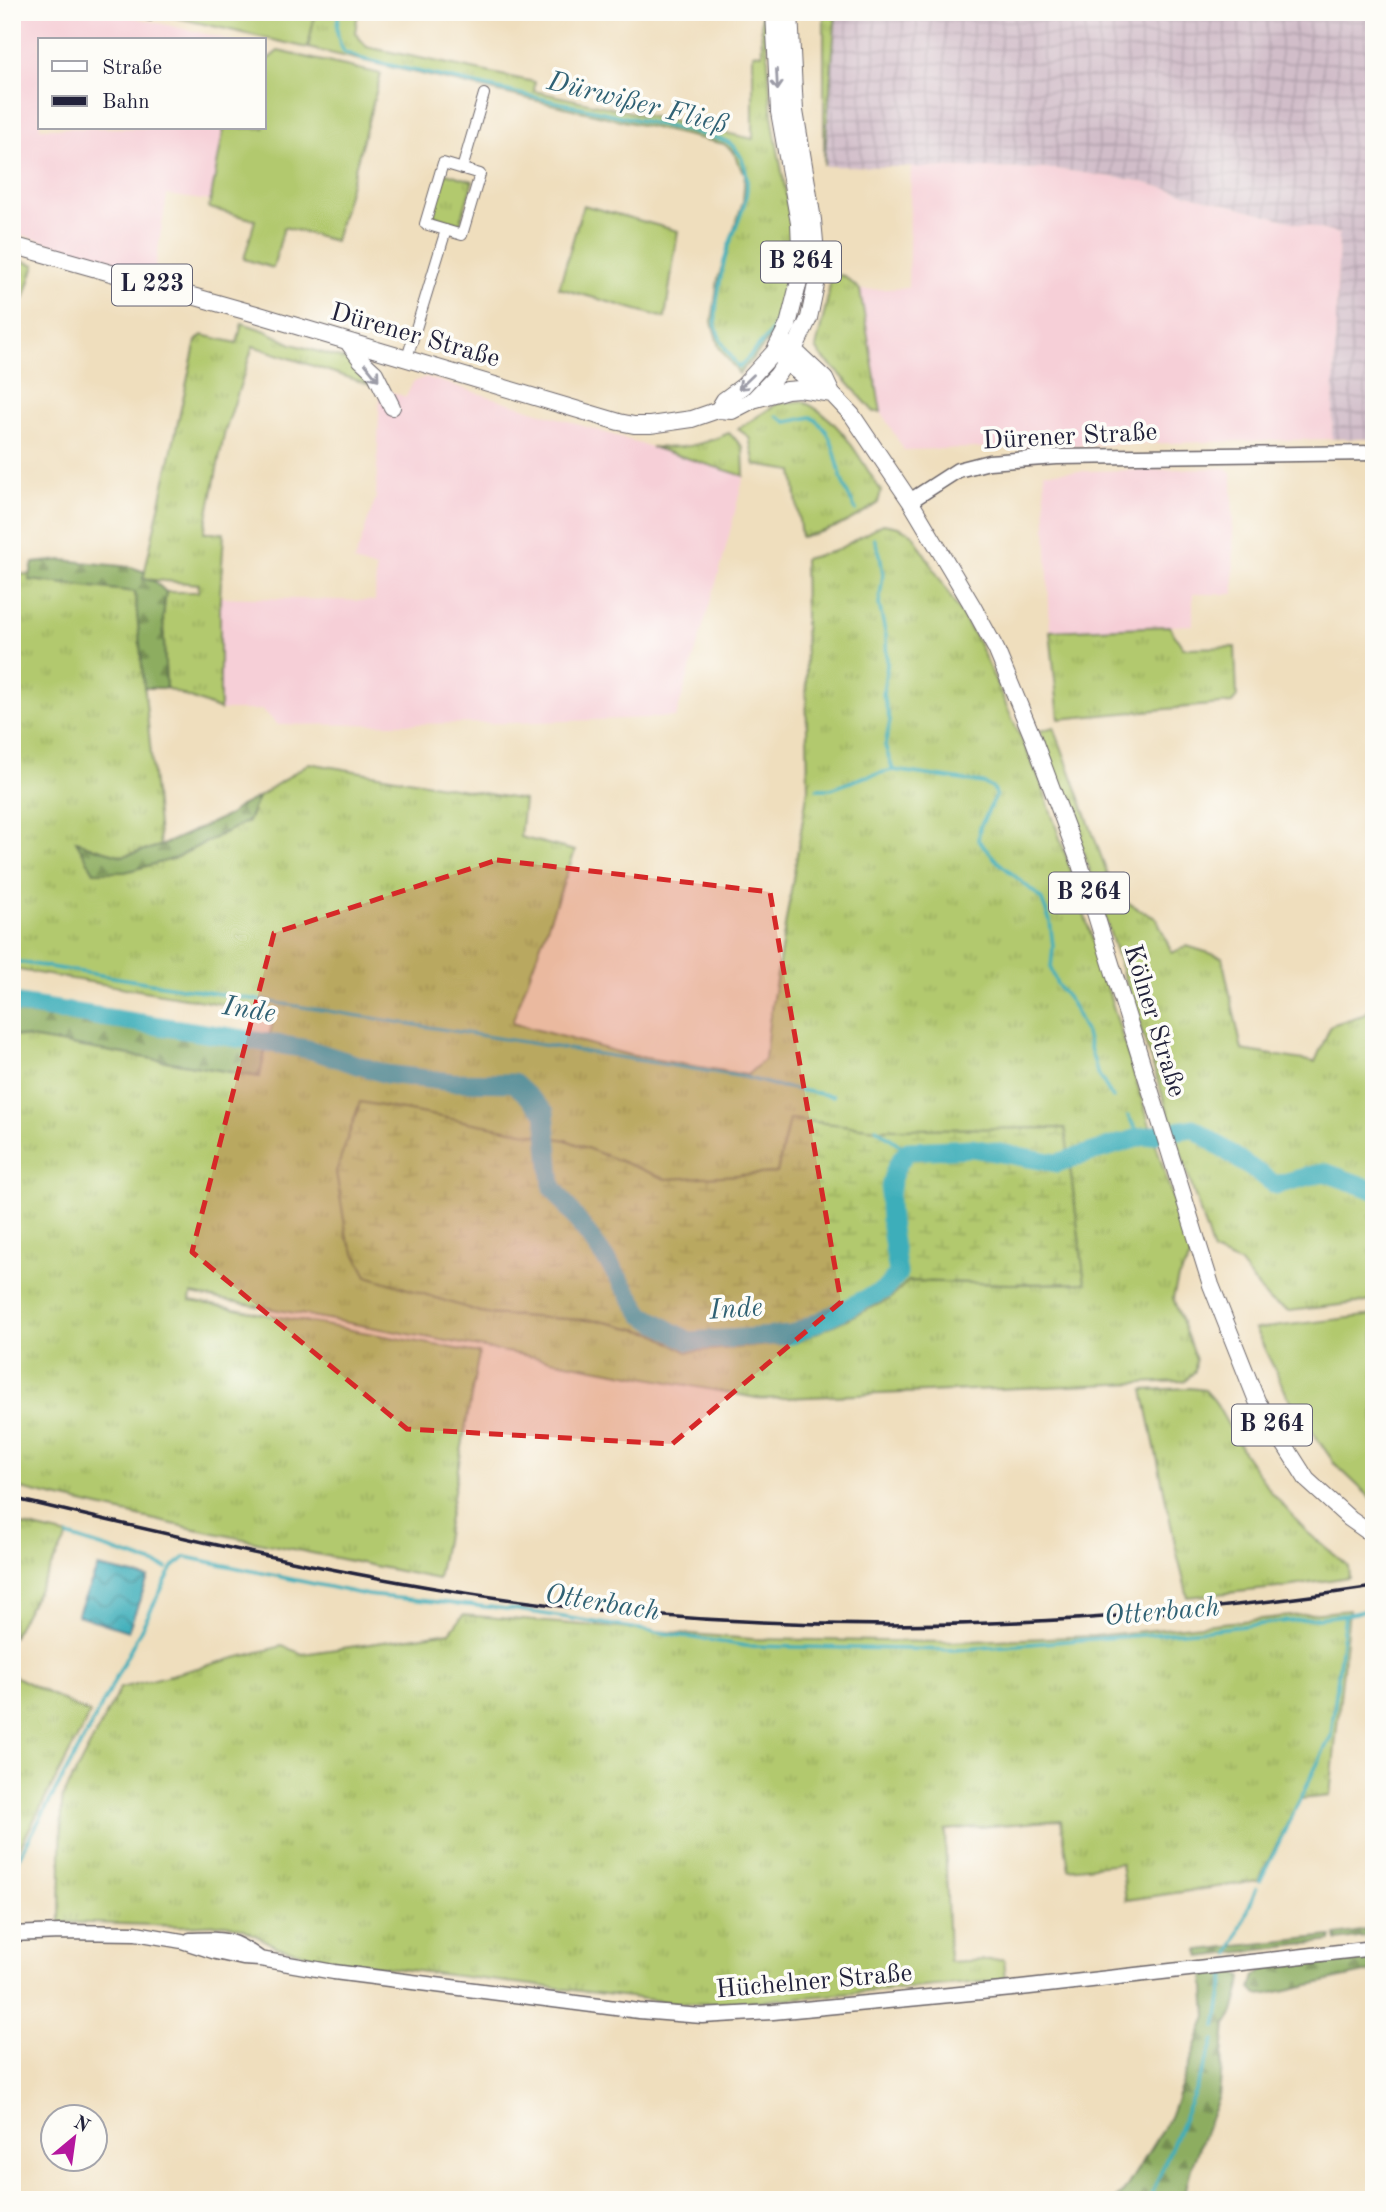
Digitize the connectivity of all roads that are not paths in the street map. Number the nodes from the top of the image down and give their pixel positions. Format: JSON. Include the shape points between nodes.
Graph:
{"nodes":[{"id":1,"x":131,"y":12,"type":"edge"},
{"id":2,"x":774,"y":12,"type":"edge"},
{"id":3,"x":790,"y":12,"type":"edge"},
{"id":4,"x":150,"y":16,"type":"dead end"},
{"id":5,"x":484,"y":94,"type":"dead end"},
{"id":6,"x":462,"y":169,"type":"junction"},
{"id":7,"x":446,"y":230,"type":"junction"},
{"id":8,"x":12,"y":245,"type":"edge"},
{"id":9,"x":347,"y":341,"type":"junction"},
{"id":10,"x":784,"y":351,"type":"junction"},
{"id":11,"x":407,"y":358,"type":"junction"},
{"id":12,"x":832,"y":394,"type":"junction"},
{"id":13,"x":753,"y":400,"type":"junction"},
{"id":14,"x":392,"y":407,"type":"dead end"},
{"id":15,"x":718,"y":410,"type":"junction"},
{"id":16,"x":1374,"y":453,"type":"edge"},
{"id":17,"x":910,"y":501,"type":"junction"},
{"id":18,"x":1374,"y":1536,"type":"edge"},
{"id":19,"x":12,"y":1934,"type":"edge"},
{"id":20,"x":1374,"y":1948,"type":"edge"}],
"edges":[{"from":1,"to":4,"type":"street"},
{"from":2,"to":10,"type":"main road","number":"B 264","one_way":true,"via":[[779,112],[799,223],[802,273]]},
{"from":3,"to":10,"type":"main road","number":"B 264","via":[[795,111],[818,275],[809,318]]},
{"from":5,"to":6,"type":"street"},
{"from":6,"to":7,"type":"street","via":[[480,174],[462,235]]},
{"from":6,"to":7,"type":"street","via":[[443,163],[425,224]]},
{"from":7,"to":11,"type":"street"},
{"from":8,"to":9,"type":"main road","name":"Dürener Straße","number":"L 223"},
{"from":9,"to":11,"type":"main road","name":"Dürener Straße","number":"L 223"},
{"from":9,"to":14,"type":"main road","one_way":true,"via":[[375,373]]},
{"from":10,"to":12,"type":"main road","number":"B 264","via":[[825,379]]},
{"from":10,"to":13,"type":"main road"},
{"from":10,"to":15,"type":"main road","number":"L 223","one_way":true},
{"from":11,"to":15,"type":"main road","name":"Dürener Straße","number":"L 223","via":[[634,425],[682,421]]},
{"from":12,"to":13,"type":"main road","name":"Dürener Straße","via":[[799,389]]},
{"from":12,"to":17,"type":"main road","number":"B 264","via":[[852,415]]},
{"from":13,"to":15,"type":"main road","name":"Dürener Straße","number":"L 223","via":[[732,411]]},
{"from":16,"to":17,"type":"street","name":"Dürener Straße","via":[[989,462],[958,470]]},
{"from":17,"to":18,"type":"main road","name":"Kölner Straße","number":"B 264","via":[[988,633],[1033,737],[1080,864],[1211,1286],[1257,1401],[1307,1479]]},
{"from":19,"to":20,"type":"street","name":"Hüchelner Straße","via":[[136,1933],[334,1972],[702,2016],[1060,1984]]}]}
